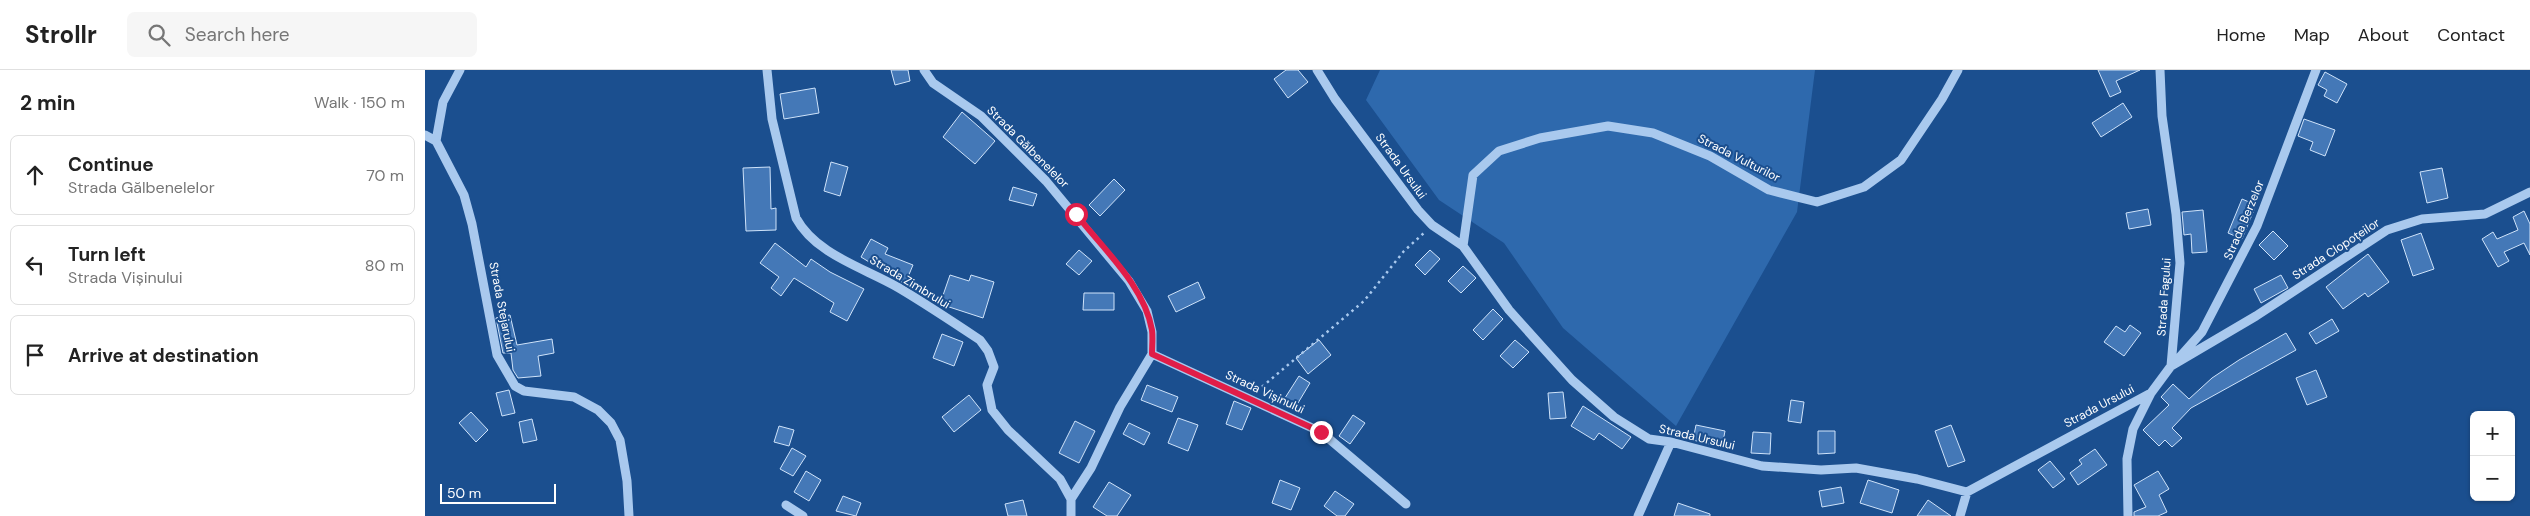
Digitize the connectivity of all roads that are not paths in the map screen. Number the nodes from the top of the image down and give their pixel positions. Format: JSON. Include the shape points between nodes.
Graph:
{"nodes":[{"id":1,"x":460,"y":70,"type":"edge"},
{"id":2,"x":767,"y":70,"type":"edge"},
{"id":3,"x":924,"y":70,"type":"edge"},
{"id":4,"x":1317,"y":70,"type":"edge"},
{"id":5,"x":1958,"y":70,"type":"edge"},
{"id":6,"x":2160,"y":70,"type":"edge"},
{"id":7,"x":2315,"y":70,"type":"edge"},
{"id":8,"x":425,"y":135,"type":"edge"},
{"id":9,"x":436,"y":141,"type":"junction"},
{"id":10,"x":2530,"y":192,"type":"edge"},
{"id":11,"x":1463,"y":246,"type":"junction"},
{"id":12,"x":1152,"y":354,"type":"junction"},
{"id":13,"x":2171,"y":366,"type":"junction"},
{"id":14,"x":2151,"y":393,"type":"junction"},
{"id":15,"x":1671,"y":442,"type":"junction"},
{"id":16,"x":1967,"y":492,"type":"junction"},
{"id":17,"x":1071,"y":498,"type":"junction"},
{"id":18,"x":786,"y":504,"type":"dead end"},
{"id":19,"x":1406,"y":504,"type":"dead end"},
{"id":20,"x":629,"y":516,"type":"edge"},
{"id":21,"x":803,"y":516,"type":"edge"},
{"id":22,"x":1071,"y":516,"type":"edge"},
{"id":23,"x":1638,"y":516,"type":"edge"},
{"id":24,"x":1960,"y":516,"type":"edge"},
{"id":25,"x":2127,"y":516,"type":"edge"}],
"edges":[{"from":1,"to":9,"type":"street","via":[[443,102]]},
{"from":2,"to":17,"type":"street","name":"Strada Zimbrului","via":[[772,119],[796,218],[802,230],[815,242],[899,288],[980,340],[989,351],[994,367],[987,384],[992,410],[1008,430],[1060,479]]},
{"from":3,"to":12,"type":"street","name":"Strada Gălbenelelor","via":[[933,83],[981,116],[1046,181],[1129,281],[1147,311],[1152,332]]},
{"from":4,"to":11,"type":"street","name":"Strada Ursului","via":[[1417,210],[1432,225]]},
{"from":5,"to":11,"type":"street","name":"Strada Vulturilor","via":[[1901,160],[1864,187],[1817,202],[1779,193],[1709,156],[1653,132],[1608,126],[1540,138],[1499,151],[1473,175]]},
{"from":6,"to":13,"type":"street","name":"Strada Fagului","via":[[2162,116],[2180,263]]},
{"from":7,"to":13,"type":"street","name":"Strada Berzelor","via":[[2257,226],[2233,276],[2202,332]]},
{"from":8,"to":9,"type":"street"},
{"from":9,"to":20,"type":"street","name":"Strada Stejarului","via":[[464,195],[497,355],[506,374],[515,386],[524,390],[575,397],[598,410],[611,423],[620,440],[625,464]]},
{"from":10,"to":13,"type":"street","name":"Strada Clopoțeilor","via":[[2485,214],[2422,219],[2387,230],[2257,316]]},
{"from":11,"to":15,"type":"street","name":"Strada Ursului","via":[[1509,310],[1572,380],[1621,422],[1649,439]]},
{"from":12,"to":17,"type":"street","via":[[1120,406],[1091,468]]},
{"from":12,"to":19,"type":"street","name":"Strada Vișinului","via":[[1321,432]]},
{"from":13,"to":14,"type":"street"},
{"from":14,"to":16,"type":"street","name":"Strada Ursului"},
{"from":14,"to":25,"type":"street","via":[[2133,429],[2127,459]]},
{"from":15,"to":16,"type":"street","name":"Strada Ursului","via":[[1762,466],[1811,470],[1856,468]]},
{"from":15,"to":23,"type":"street"},
{"from":16,"to":24,"type":"street"},
{"from":17,"to":22,"type":"street"},
{"from":18,"to":21,"type":"street"}]}
